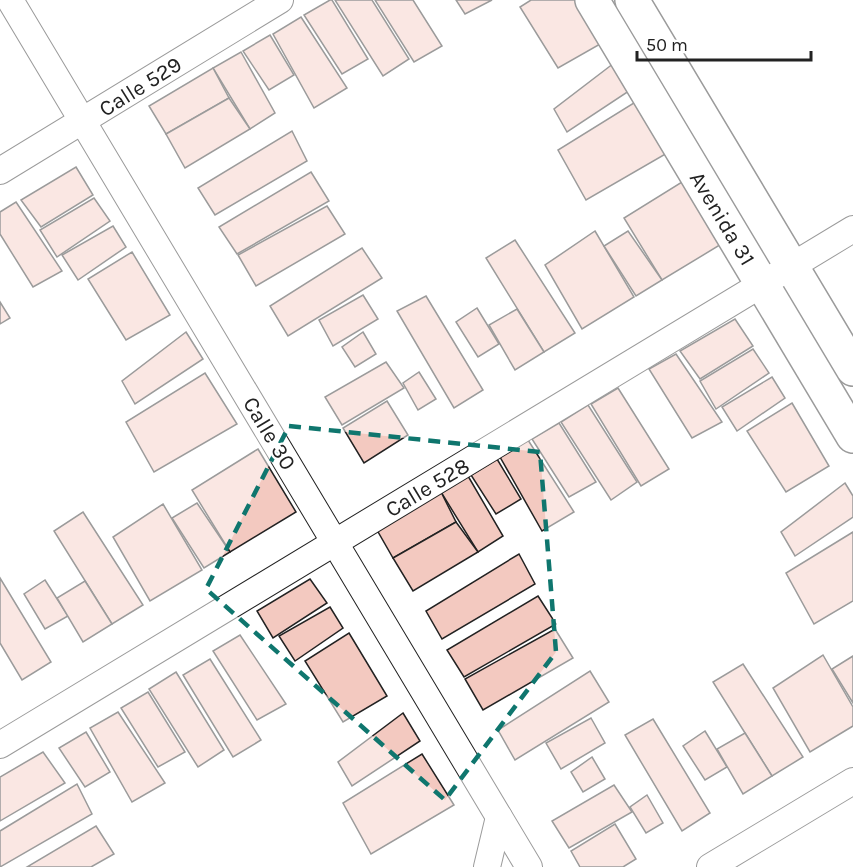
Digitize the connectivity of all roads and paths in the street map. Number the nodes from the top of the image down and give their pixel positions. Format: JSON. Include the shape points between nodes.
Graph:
{"nodes":[{"id":1,"x":10,"y":0,"type":"edge"},
{"id":2,"x":280,"y":0,"type":"edge"},
{"id":3,"x":592,"y":0,"type":"edge"},
{"id":4,"x":632,"y":0,"type":"edge"},
{"id":5,"x":84,"y":121,"type":"junction"},
{"id":6,"x":0,"y":171,"type":"edge"},
{"id":7,"x":853,"y":229,"type":"edge"},
{"id":8,"x":792,"y":266,"type":"junction"},
{"id":9,"x":762,"y":284,"type":"junction"},
{"id":10,"x":853,"y":369,"type":"edge"},
{"id":11,"x":853,"y":436,"type":"edge"},
{"id":12,"x":335,"y":543,"type":"junction"},
{"id":13,"x":0,"y":745,"type":"edge"},
{"id":14,"x":853,"y":781,"type":"edge"},
{"id":15,"x":499,"y":817,"type":"junction"},
{"id":16,"x":487,"y":867,"type":"edge"},
{"id":17,"x":529,"y":867,"type":"edge"},
{"id":18,"x":710,"y":867,"type":"edge"}],
"edges":[{"from":1,"to":5,"type":"street","name":"Calle 30"},
{"from":2,"to":5,"type":"street","name":"Calle 529"},
{"from":3,"to":9,"type":"main road","name":"Avenida 31"},
{"from":4,"to":8,"type":"main road","name":"Avenida 31"},
{"from":5,"to":6,"type":"street","name":"Calle 529"},
{"from":5,"to":12,"type":"street","name":"Calle 30"},
{"from":7,"to":8,"type":"street","name":"Calle 528"},
{"from":8,"to":9,"type":"street","name":"Calle 528"},
{"from":8,"to":10,"type":"main road","name":"Avenida 31"},
{"from":9,"to":11,"type":"main road","name":"Avenida 31"},
{"from":9,"to":12,"type":"street","name":"Calle 528"},
{"from":12,"to":13,"type":"street","name":"Calle 528"},
{"from":12,"to":15,"type":"street","name":"Calle 30"},
{"from":14,"to":18,"type":"street"},
{"from":15,"to":16,"type":"street"},
{"from":15,"to":17,"type":"street","name":"Calle 30"}]}
